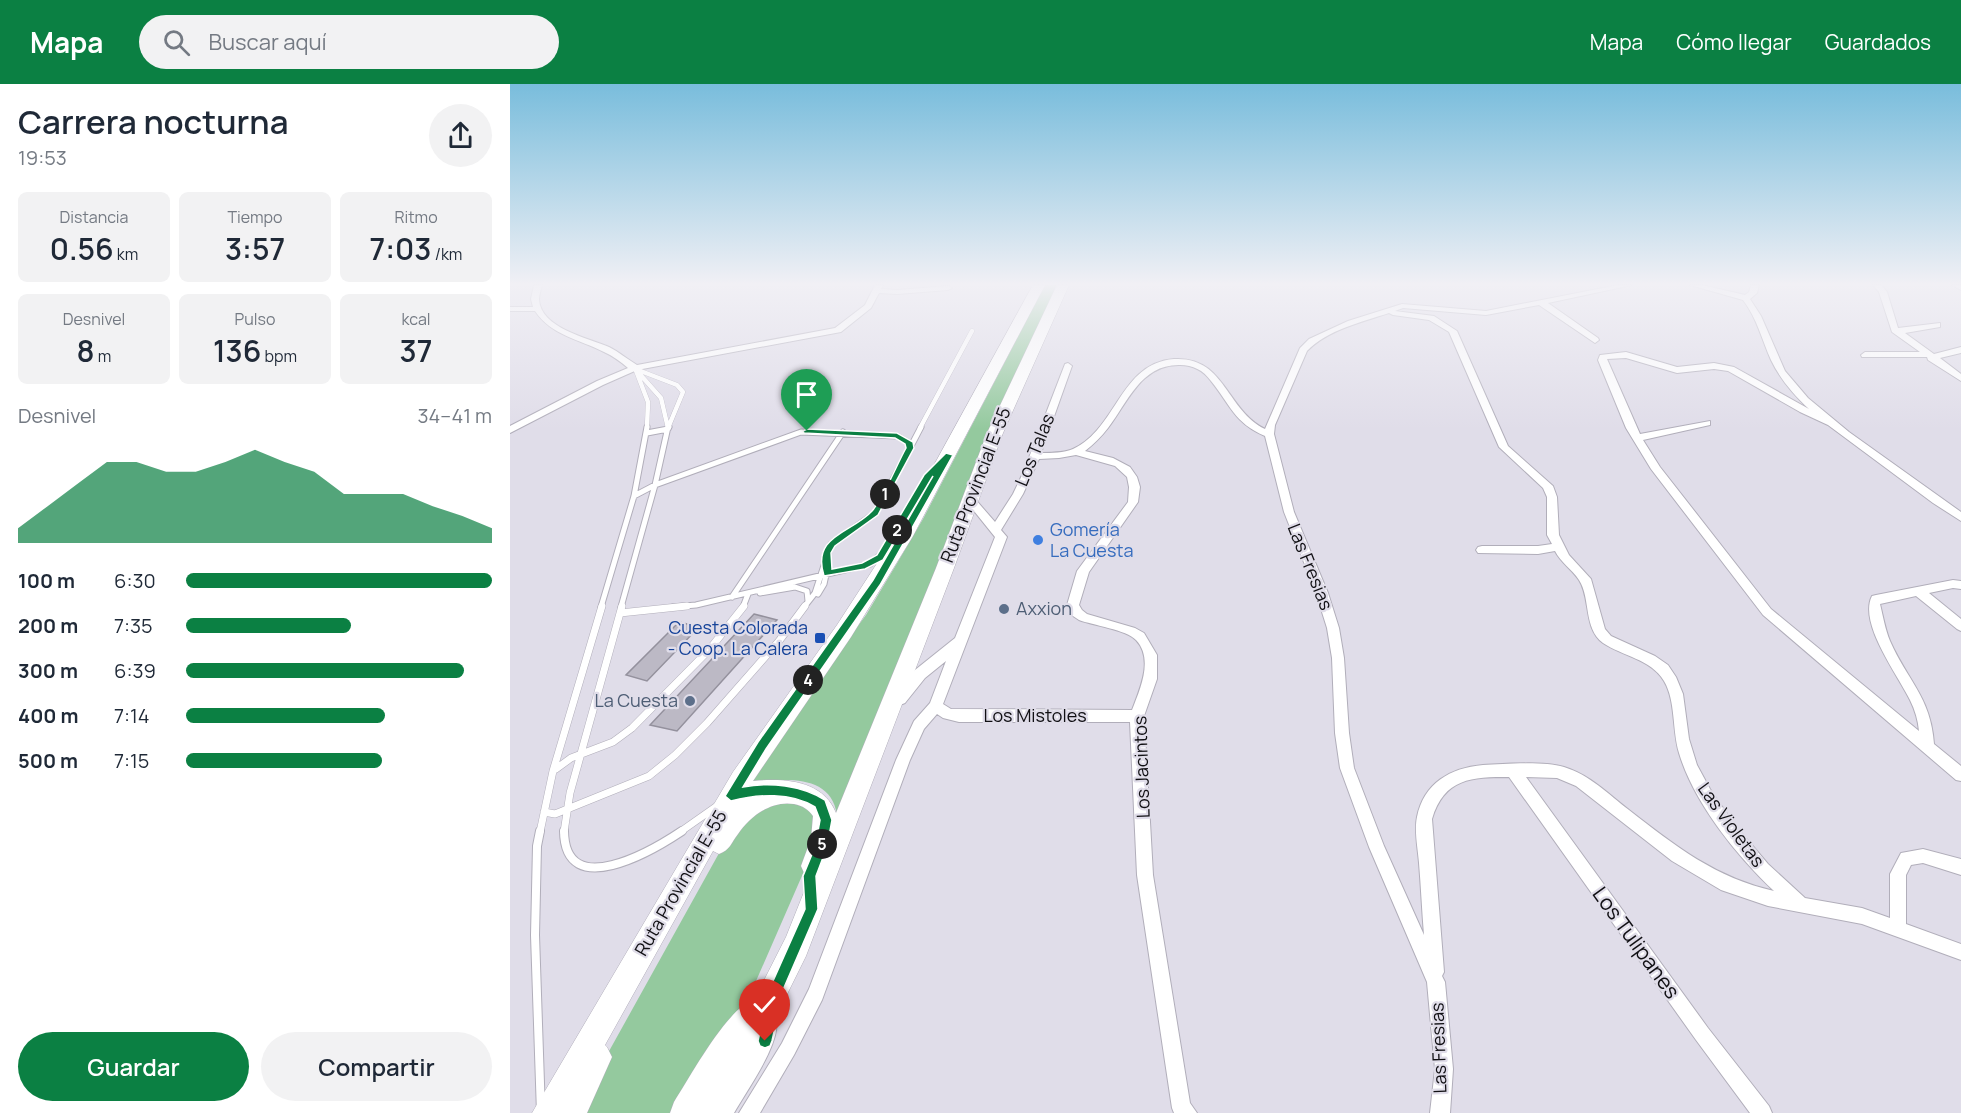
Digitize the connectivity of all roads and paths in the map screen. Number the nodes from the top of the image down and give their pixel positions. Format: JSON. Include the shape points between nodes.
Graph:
{"nodes":[{"id":1,"x":568,"y":333,"type":"edge"},
{"id":2,"x":826,"y":333,"type":"edge"},
{"id":3,"x":971,"y":333,"type":"edge"},
{"id":4,"x":1014,"y":333,"type":"edge"},
{"id":5,"x":1040,"y":333,"type":"edge"},
{"id":6,"x":1334,"y":333,"type":"edge"},
{"id":7,"x":1454,"y":333,"type":"edge"},
{"id":8,"x":1585,"y":333,"type":"edge"},
{"id":9,"x":1764,"y":333,"type":"edge"},
{"id":10,"x":1898,"y":333,"type":"edge"},
{"id":11,"x":1595,"y":340,"type":"dead end"},
{"id":12,"x":1961,"y":350,"type":"edge"},
{"id":13,"x":1865,"y":355,"type":"dead end"},
{"id":14,"x":1928,"y":356,"type":"junction"},
{"id":15,"x":1068,"y":366,"type":"dead end"},
{"id":16,"x":635,"y":368,"type":"junction"},
{"id":17,"x":1961,"y":378,"type":"edge"},
{"id":18,"x":1707,"y":423,"type":"dead end"},
{"id":19,"x":1830,"y":423,"type":"junction"},
{"id":20,"x":668,"y":429,"type":"junction"},
{"id":21,"x":510,"y":430,"type":"edge"},
{"id":22,"x":843,"y":432,"type":"junction"},
{"id":23,"x":647,"y":434,"type":"junction"},
{"id":24,"x":1269,"y":434,"type":"junction"},
{"id":25,"x":1637,"y":438,"type":"junction"},
{"id":26,"x":910,"y":448,"type":"junction"},
{"id":27,"x":1076,"y":451,"type":"junction"},
{"id":28,"x":949,"y":455,"type":"junction"},
{"id":29,"x":1034,"y":456,"type":"junction"},
{"id":30,"x":655,"y":485,"type":"junction"},
{"id":31,"x":634,"y":496,"type":"junction"},
{"id":32,"x":971,"y":501,"type":"junction"},
{"id":33,"x":1961,"y":517,"type":"edge"},
{"id":34,"x":995,"y":530,"type":"junction"},
{"id":35,"x":1558,"y":547,"type":"junction"},
{"id":36,"x":1482,"y":550,"type":"dead end"},
{"id":37,"x":825,"y":575,"type":"junction"},
{"id":38,"x":1961,"y":585,"type":"edge"},
{"id":39,"x":1917,"y":590,"type":"junction"},
{"id":40,"x":748,"y":594,"type":"junction"},
{"id":41,"x":731,"y":598,"type":"junction"},
{"id":42,"x":807,"y":605,"type":"junction"},
{"id":43,"x":620,"y":612,"type":"junction"},
{"id":44,"x":1961,"y":626,"type":"edge"},
{"id":45,"x":964,"y":634,"type":"junction"},
{"id":46,"x":934,"y":706,"type":"junction"},
{"id":47,"x":1137,"y":716,"type":"junction"},
{"id":48,"x":879,"y":730,"type":"junction"},
{"id":49,"x":1927,"y":746,"type":"junction"},
{"id":50,"x":580,"y":754,"type":"junction"},
{"id":51,"x":553,"y":771,"type":"junction"},
{"id":52,"x":1513,"y":771,"type":"junction"},
{"id":53,"x":1961,"y":775,"type":"edge"},
{"id":54,"x":785,"y":792,"type":"junction"},
{"id":55,"x":731,"y":796,"type":"junction"},
{"id":56,"x":567,"y":809,"type":"junction"},
{"id":57,"x":544,"y":812,"type":"junction"},
{"id":58,"x":1961,"y":867,"type":"edge"},
{"id":59,"x":674,"y":896,"type":"junction"},
{"id":60,"x":1801,"y":905,"type":"junction"},
{"id":61,"x":811,"y":909,"type":"junction"},
{"id":62,"x":1898,"y":928,"type":"junction"},
{"id":63,"x":1961,"y":952,"type":"edge"},
{"id":64,"x":630,"y":974,"type":"junction"},
{"id":65,"x":1436,"y":982,"type":"junction"},
{"id":66,"x":776,"y":990,"type":"junction"},
{"id":67,"x":1180,"y":1111,"type":"edge"},
{"id":68,"x":541,"y":1113,"type":"edge"},
{"id":69,"x":547,"y":1113,"type":"edge"},
{"id":70,"x":571,"y":1113,"type":"edge"},
{"id":71,"x":686,"y":1113,"type":"edge"},
{"id":72,"x":704,"y":1113,"type":"edge"},
{"id":73,"x":723,"y":1113,"type":"edge"},
{"id":74,"x":748,"y":1113,"type":"edge"},
{"id":75,"x":1440,"y":1113,"type":"edge"},
{"id":76,"x":1762,"y":1113,"type":"edge"}],
"edges":[{"from":1,"to":16,"type":"street","via":[[610,351]]},
{"from":2,"to":16,"type":"street"},
{"from":3,"to":26,"type":"lane"},
{"from":4,"to":28,"type":"main road","name":"Ruta Provincial E-55"},
{"from":5,"to":32,"type":"main road","name":"Ruta Provincial E-55","via":[[1008,402]]},
{"from":6,"to":24,"type":"street","via":[[1307,345]]},
{"from":7,"to":35,"type":"street","name":"Las Violetas","via":[[1504,447],[1548,486],[1553,536]]},
{"from":8,"to":11,"type":"street"},
{"from":9,"to":19,"type":"street","via":[[1787,380]]},
{"from":10,"to":14,"type":"street"},
{"from":12,"to":14,"type":"street"},
{"from":13,"to":14,"type":"street"},
{"from":14,"to":17,"type":"street"},
{"from":15,"to":29,"type":"street","name":"Los Talas"},
{"from":16,"to":20,"type":"lane","via":[[661,398]]},
{"from":16,"to":20,"type":"lane","via":[[677,385],[683,392]]},
{"from":16,"to":21,"type":"street"},
{"from":16,"to":23,"type":"lane","via":[[648,402]]},
{"from":18,"to":25,"type":"street"},
{"from":19,"to":25,"type":"street","via":[[1731,369],[1714,366],[1677,370],[1626,355],[1603,357]]},
{"from":19,"to":33,"type":"street"},
{"from":20,"to":23,"type":"lane"},
{"from":20,"to":30,"type":"lane"},
{"from":22,"to":26,"type":"lane","via":[[897,436],[909,442]]},
{"from":22,"to":30,"type":"lane","via":[[794,434]]},
{"from":22,"to":41,"type":"lane"},
{"from":23,"to":31,"type":"lane"},
{"from":24,"to":27,"type":"street","via":[[1240,416],[1209,371],[1195,364],[1172,362],[1148,370],[1137,380],[1100,432]]},
{"from":24,"to":65,"type":"street","name":"Las Fresias","via":[[1289,512],[1333,628],[1347,768]]},
{"from":25,"to":49,"type":"street","via":[[1663,479],[1767,612]]},
{"from":26,"to":37,"type":"lane","via":[[875,513],[831,544]]},
{"from":27,"to":29,"type":"street"},
{"from":27,"to":47,"type":"street","name":"Los Jacintos","via":[[1122,464],[1134,480],[1133,502],[1083,571],[1073,605],[1083,617],[1140,636],[1148,647],[1152,665]]},
{"from":28,"to":37,"type":"lane","via":[[927,477],[885,551],[875,561]]},
{"from":28,"to":55,"type":"main road","name":"Ruta Provincial E-55","via":[[876,582]]},
{"from":29,"to":34,"type":"street","name":"Los Talas","via":[[1010,508]]},
{"from":30,"to":31,"type":"lane"},
{"from":30,"to":43,"type":"lane"},
{"from":31,"to":51,"type":"lane"},
{"from":32,"to":34,"type":"street"},
{"from":32,"to":48,"type":"main road","name":"Ruta Provincial E-55"},
{"from":34,"to":45,"type":"street","via":[[1001,537]]},
{"from":35,"to":36,"type":"street"},
{"from":35,"to":60,"type":"street","name":"Las Violetas","via":[[1585,579],[1599,631],[1663,669],[1676,694],[1690,766],[1705,794],[1762,869]]},
{"from":37,"to":40,"type":"lane"},
{"from":37,"to":42,"type":"lane"},
{"from":37,"to":42,"type":"lane","via":[[821,590]]},
{"from":38,"to":39,"type":"street"},
{"from":39,"to":44,"type":"street"},
{"from":39,"to":49,"type":"street","via":[[1876,599],[1874,604],[1885,645],[1909,681],[1922,710]]},
{"from":40,"to":41,"type":"lane"},
{"from":40,"to":42,"type":"lane","via":[[799,587],[809,595]]},
{"from":40,"to":50,"type":"lane","via":[[746,604],[728,627],[652,709],[621,737]]},
{"from":41,"to":43,"type":"lane","via":[[678,608]]},
{"from":42,"to":56,"type":"lane","via":[[746,681],[661,767],[634,783]]},
{"from":43,"to":50,"type":"lane"},
{"from":45,"to":46,"type":"street"},
{"from":45,"to":48,"type":"street","via":[[950,651],[920,674]]},
{"from":46,"to":47,"type":"street","name":"Los Mistoles","via":[[959,716]]},
{"from":46,"to":74,"type":"street","via":[[919,725],[903,760],[816,994]]},
{"from":47,"to":67,"type":"street","name":"Los Jacintos","via":[[1145,875]]},
{"from":48,"to":61,"type":"main road","name":"Ruta Provincial E-55"},
{"from":49,"to":53,"type":"street"},
{"from":50,"to":51,"type":"lane"},
{"from":50,"to":56,"type":"lane"},
{"from":51,"to":57,"type":"lane"},
{"from":52,"to":60,"type":"street","via":[[1567,775],[1717,880],[1741,891]]},
{"from":52,"to":65,"type":"street","via":[[1463,774],[1436,790],[1427,803],[1425,846]]},
{"from":52,"to":76,"type":"street","name":"Los Tulipanes"},
{"from":54,"to":55,"type":"main road"},
{"from":54,"to":59,"type":"main road","via":[[753,802],[738,814],[706,864]]},
{"from":54,"to":61,"type":"main road","via":[[813,798],[825,813],[825,832],[810,876]]},
{"from":55,"to":56,"type":"lane","via":[[655,846],[629,860],[603,867],[584,866],[570,858],[565,838]]},
{"from":55,"to":59,"type":"main road","name":"Ruta Provincial E-55"},
{"from":56,"to":57,"type":"lane"},
{"from":57,"to":68,"type":"lane","via":[[537,846],[535,898]]},
{"from":58,"to":62,"type":"street","via":[[1923,856],[1906,858],[1898,874]]},
{"from":59,"to":64,"type":"main road","name":"Ruta Provincial E-55"},
{"from":60,"to":62,"type":"street","via":[[1862,916]]},
{"from":61,"to":66,"type":"main road","name":"Ruta Provincial E-55"},
{"from":62,"to":63,"type":"street"},
{"from":64,"to":69,"type":"main road","name":"Ruta Provincial E-55"},
{"from":64,"to":70,"type":"main road","via":[[619,1017]]},
{"from":65,"to":75,"type":"street","name":"Las Fresias","via":[[1443,1069]]},
{"from":66,"to":71,"type":"main road","via":[[735,1035]]},
{"from":66,"to":72,"type":"main road","name":"Ruta Provincial E-55"},
{"from":66,"to":73,"type":"street","via":[[765,1041]]}]}
